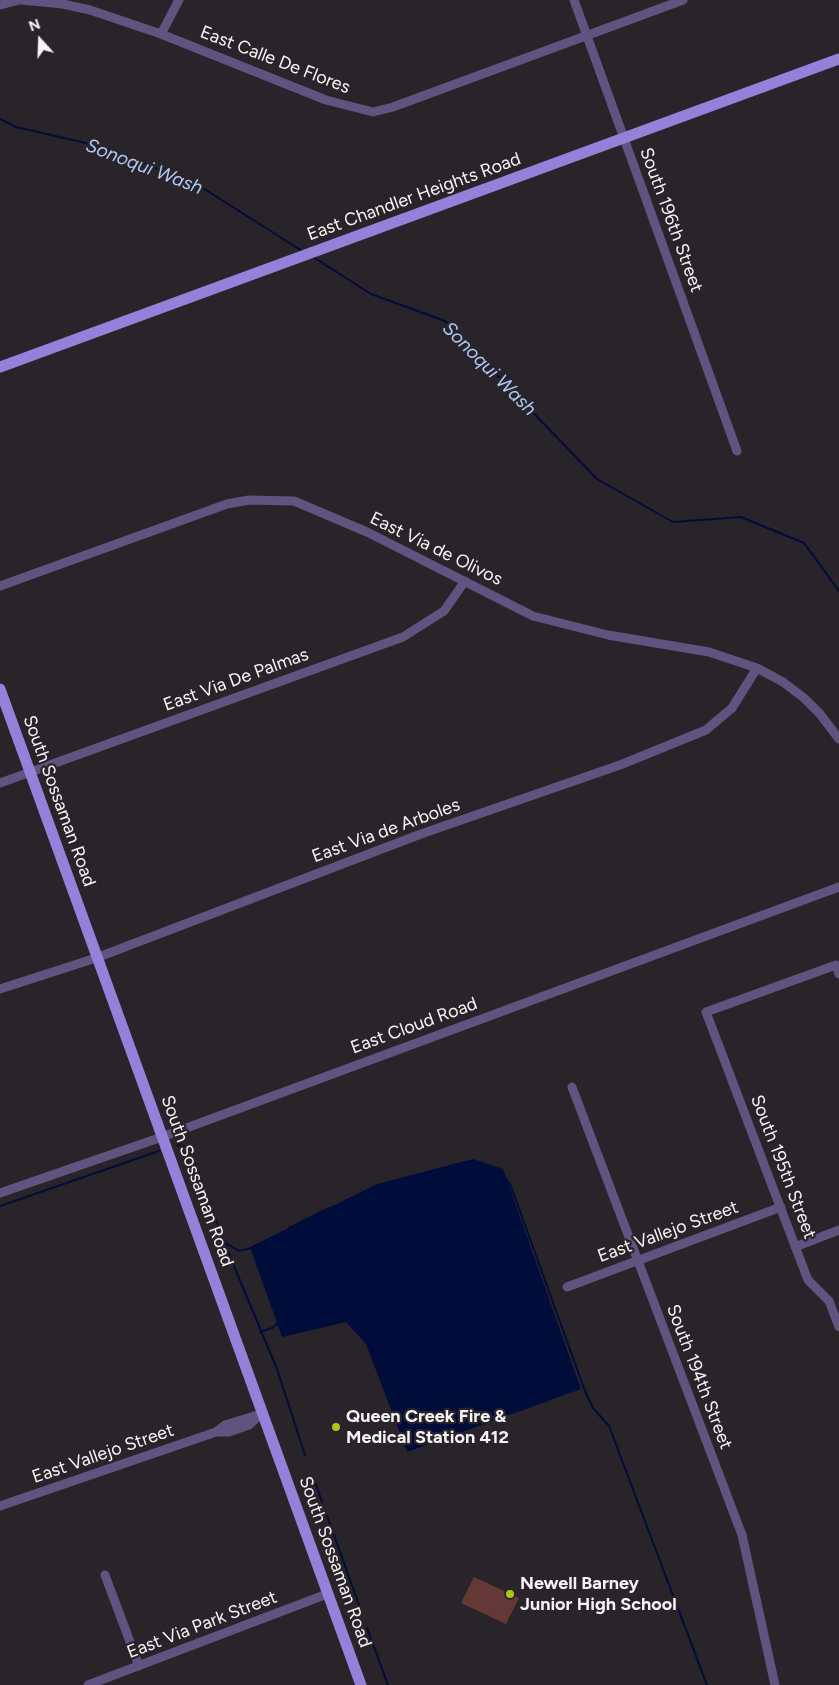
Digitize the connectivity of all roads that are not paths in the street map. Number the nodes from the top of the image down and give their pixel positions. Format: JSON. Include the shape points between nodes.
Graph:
{"nodes":[{"id":1,"x":21,"y":0,"type":"edge"},
{"id":2,"x":179,"y":0,"type":"edge"},
{"id":3,"x":574,"y":0,"type":"edge"},
{"id":4,"x":683,"y":0,"type":"edge"},
{"id":5,"x":0,"y":5,"type":"edge"},
{"id":6,"x":160,"y":34,"type":"junction"},
{"id":7,"x":587,"y":35,"type":"junction"},
{"id":8,"x":839,"y":59,"type":"edge"},
{"id":9,"x":625,"y":137,"type":"junction"},
{"id":10,"x":0,"y":367,"type":"edge"},
{"id":11,"x":737,"y":452,"type":"dead end"},
{"id":12,"x":465,"y":581,"type":"junction"},
{"id":13,"x":0,"y":586,"type":"edge"},
{"id":14,"x":757,"y":668,"type":"junction"},
{"id":15,"x":0,"y":689,"type":"edge"},
{"id":16,"x":839,"y":739,"type":"edge"},
{"id":17,"x":30,"y":773,"type":"junction"},
{"id":18,"x":0,"y":783,"type":"edge"},
{"id":19,"x":839,"y":887,"type":"edge"},
{"id":20,"x":96,"y":958,"type":"junction"},
{"id":21,"x":837,"y":970,"type":"edge"},
{"id":22,"x":0,"y":989,"type":"edge"},
{"id":23,"x":572,"y":1087,"type":"dead end"},
{"id":24,"x":162,"y":1137,"type":"junction"},
{"id":25,"x":0,"y":1193,"type":"edge"},
{"id":26,"x":781,"y":1207,"type":"junction"},
{"id":27,"x":839,"y":1230,"type":"edge"},
{"id":28,"x":795,"y":1247,"type":"junction"},
{"id":29,"x":637,"y":1260,"type":"junction"},
{"id":30,"x":566,"y":1286,"type":"dead end"},
{"id":31,"x":839,"y":1326,"type":"edge"},
{"id":32,"x":262,"y":1414,"type":"junction"},
{"id":33,"x":0,"y":1506,"type":"edge"},
{"id":34,"x":105,"y":1575,"type":"dead end"},
{"id":35,"x":327,"y":1594,"type":"junction"},
{"id":36,"x":139,"y":1666,"type":"junction"},
{"id":37,"x":88,"y":1685,"type":"edge"},
{"id":38,"x":361,"y":1685,"type":"edge"},
{"id":39,"x":775,"y":1685,"type":"edge"}],
"edges":[{"from":1,"to":5,"type":"street","name":"East Calle De Flores"},
{"from":1,"to":6,"type":"street","name":"East Calle De Flores","via":[[90,10]]},
{"from":2,"to":6,"type":"street"},
{"from":3,"to":7,"type":"street","name":"South 196th Street"},
{"from":4,"to":7,"type":"street","name":"East Calle De Flores"},
{"from":6,"to":7,"type":"street","name":"East Calle De Flores","via":[[317,97],[373,112]]},
{"from":7,"to":9,"type":"street","name":"South 196th Street"},
{"from":8,"to":9,"type":"main road","name":"East Chandler Heights Road"},
{"from":9,"to":10,"type":"main road","name":"East Chandler Heights Road"},
{"from":9,"to":11,"type":"street","name":"South 196th Street"},
{"from":12,"to":13,"type":"street","name":"East Via de Olivos","via":[[367,532],[294,501],[249,500],[227,504]]},
{"from":12,"to":14,"type":"street","name":"East Via de Olivos","via":[[533,616],[608,635],[709,652]]},
{"from":12,"to":17,"type":"street","name":"East Via De Palmas","via":[[444,611],[403,637]]},
{"from":14,"to":16,"type":"street","name":"East Via de Olivos","via":[[804,698]]},
{"from":14,"to":20,"type":"street","name":"East Via de Arboles","via":[[732,708],[706,730],[620,765],[421,834]]},
{"from":15,"to":17,"type":"main road","name":"South Sossaman Road"},
{"from":17,"to":18,"type":"street","name":"East Via De Palmas"},
{"from":17,"to":20,"type":"main road","name":"South Sossaman Road"},
{"from":19,"to":24,"type":"street","name":"East Cloud Road"},
{"from":20,"to":22,"type":"street","name":"East Via de Arboles"},
{"from":20,"to":24,"type":"main road","name":"South Sossaman Road"},
{"from":21,"to":26,"type":"street","name":"South 195th Street","via":[[706,1012]]},
{"from":23,"to":29,"type":"street","name":"South 194th Street"},
{"from":24,"to":25,"type":"street","name":"East Cloud Road"},
{"from":24,"to":32,"type":"main road","name":"South Sossaman Road"},
{"from":26,"to":28,"type":"street","name":"South 195th Street"},
{"from":26,"to":29,"type":"street","name":"East Vallejo Street"},
{"from":27,"to":28,"type":"street"},
{"from":28,"to":31,"type":"street","name":"South 195th Street","via":[[808,1280],[830,1301]]},
{"from":29,"to":30,"type":"street","name":"East Vallejo Street"},
{"from":29,"to":39,"type":"street","name":"South 194th Street","via":[[742,1535]]},
{"from":32,"to":33,"type":"street","name":"East Vallejo Street","via":[[249,1425],[229,1432],[216,1432]]},
{"from":32,"to":35,"type":"main road","name":"South Sossaman Road"},
{"from":34,"to":36,"type":"street"},
{"from":35,"to":36,"type":"street","name":"East Via Park Street"},
{"from":35,"to":38,"type":"main road","name":"South Sossaman Road"},
{"from":36,"to":37,"type":"street","name":"East Via Park Street"}]}
